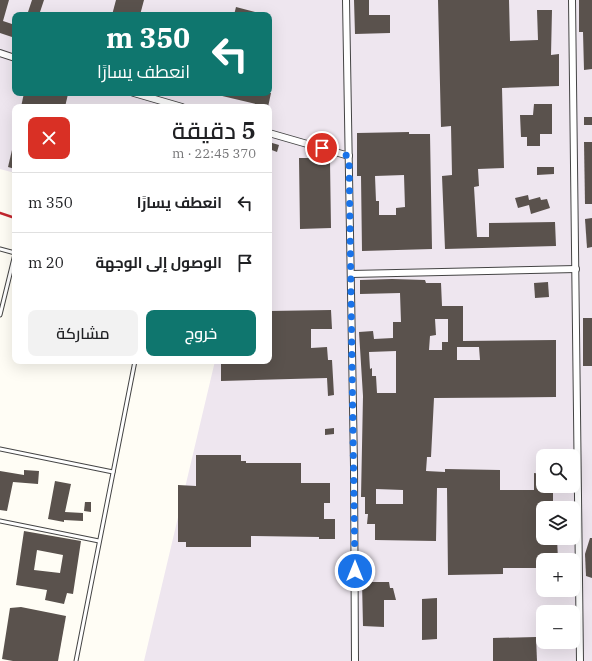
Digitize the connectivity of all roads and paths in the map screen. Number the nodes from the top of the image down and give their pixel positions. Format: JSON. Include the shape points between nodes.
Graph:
{"nodes":[{"id":1,"x":346,"y":0,"type":"edge"},
{"id":2,"x":572,"y":0,"type":"edge"},
{"id":3,"x":0,"y":53,"type":"edge"},
{"id":4,"x":12,"y":57,"type":"edge"},
{"id":5,"x":144,"y":96,"type":"edge"},
{"id":6,"x":172,"y":104,"type":"edge"},
{"id":7,"x":272,"y":134,"type":"edge"},
{"id":8,"x":349,"y":156,"type":"junction"},
{"id":9,"x":0,"y":249,"type":"edge"},
{"id":10,"x":12,"y":253,"type":"edge"},
{"id":11,"x":12,"y":266,"type":"edge"},
{"id":12,"x":576,"y":269,"type":"junction"},
{"id":13,"x":351,"y":274,"type":"junction"},
{"id":14,"x":0,"y":315,"type":"edge"},
{"id":15,"x":134,"y":364,"type":"edge"},
{"id":16,"x":0,"y":449,"type":"edge"},
{"id":17,"x":113,"y":472,"type":"junction"},
{"id":18,"x":0,"y":521,"type":"edge"},
{"id":19,"x":100,"y":541,"type":"junction"},
{"id":20,"x":76,"y":661,"type":"edge"},
{"id":21,"x":355,"y":661,"type":"edge"},
{"id":22,"x":580,"y":661,"type":"edge"}],
"edges":[{"from":1,"to":8,"type":"street"},
{"from":2,"to":12,"type":"street"},
{"from":3,"to":4,"type":"street"},
{"from":5,"to":6,"type":"street"},
{"from":7,"to":8,"type":"street"},
{"from":8,"to":13,"type":"street"},
{"from":9,"to":10,"type":"lane"},
{"from":11,"to":14,"type":"lane"},
{"from":12,"to":13,"type":"street"},
{"from":12,"to":22,"type":"street"},
{"from":13,"to":21,"type":"street"},
{"from":15,"to":17,"type":"lane"},
{"from":16,"to":17,"type":"lane"},
{"from":17,"to":19,"type":"lane"},
{"from":18,"to":19,"type":"lane"},
{"from":19,"to":20,"type":"lane"}]}
